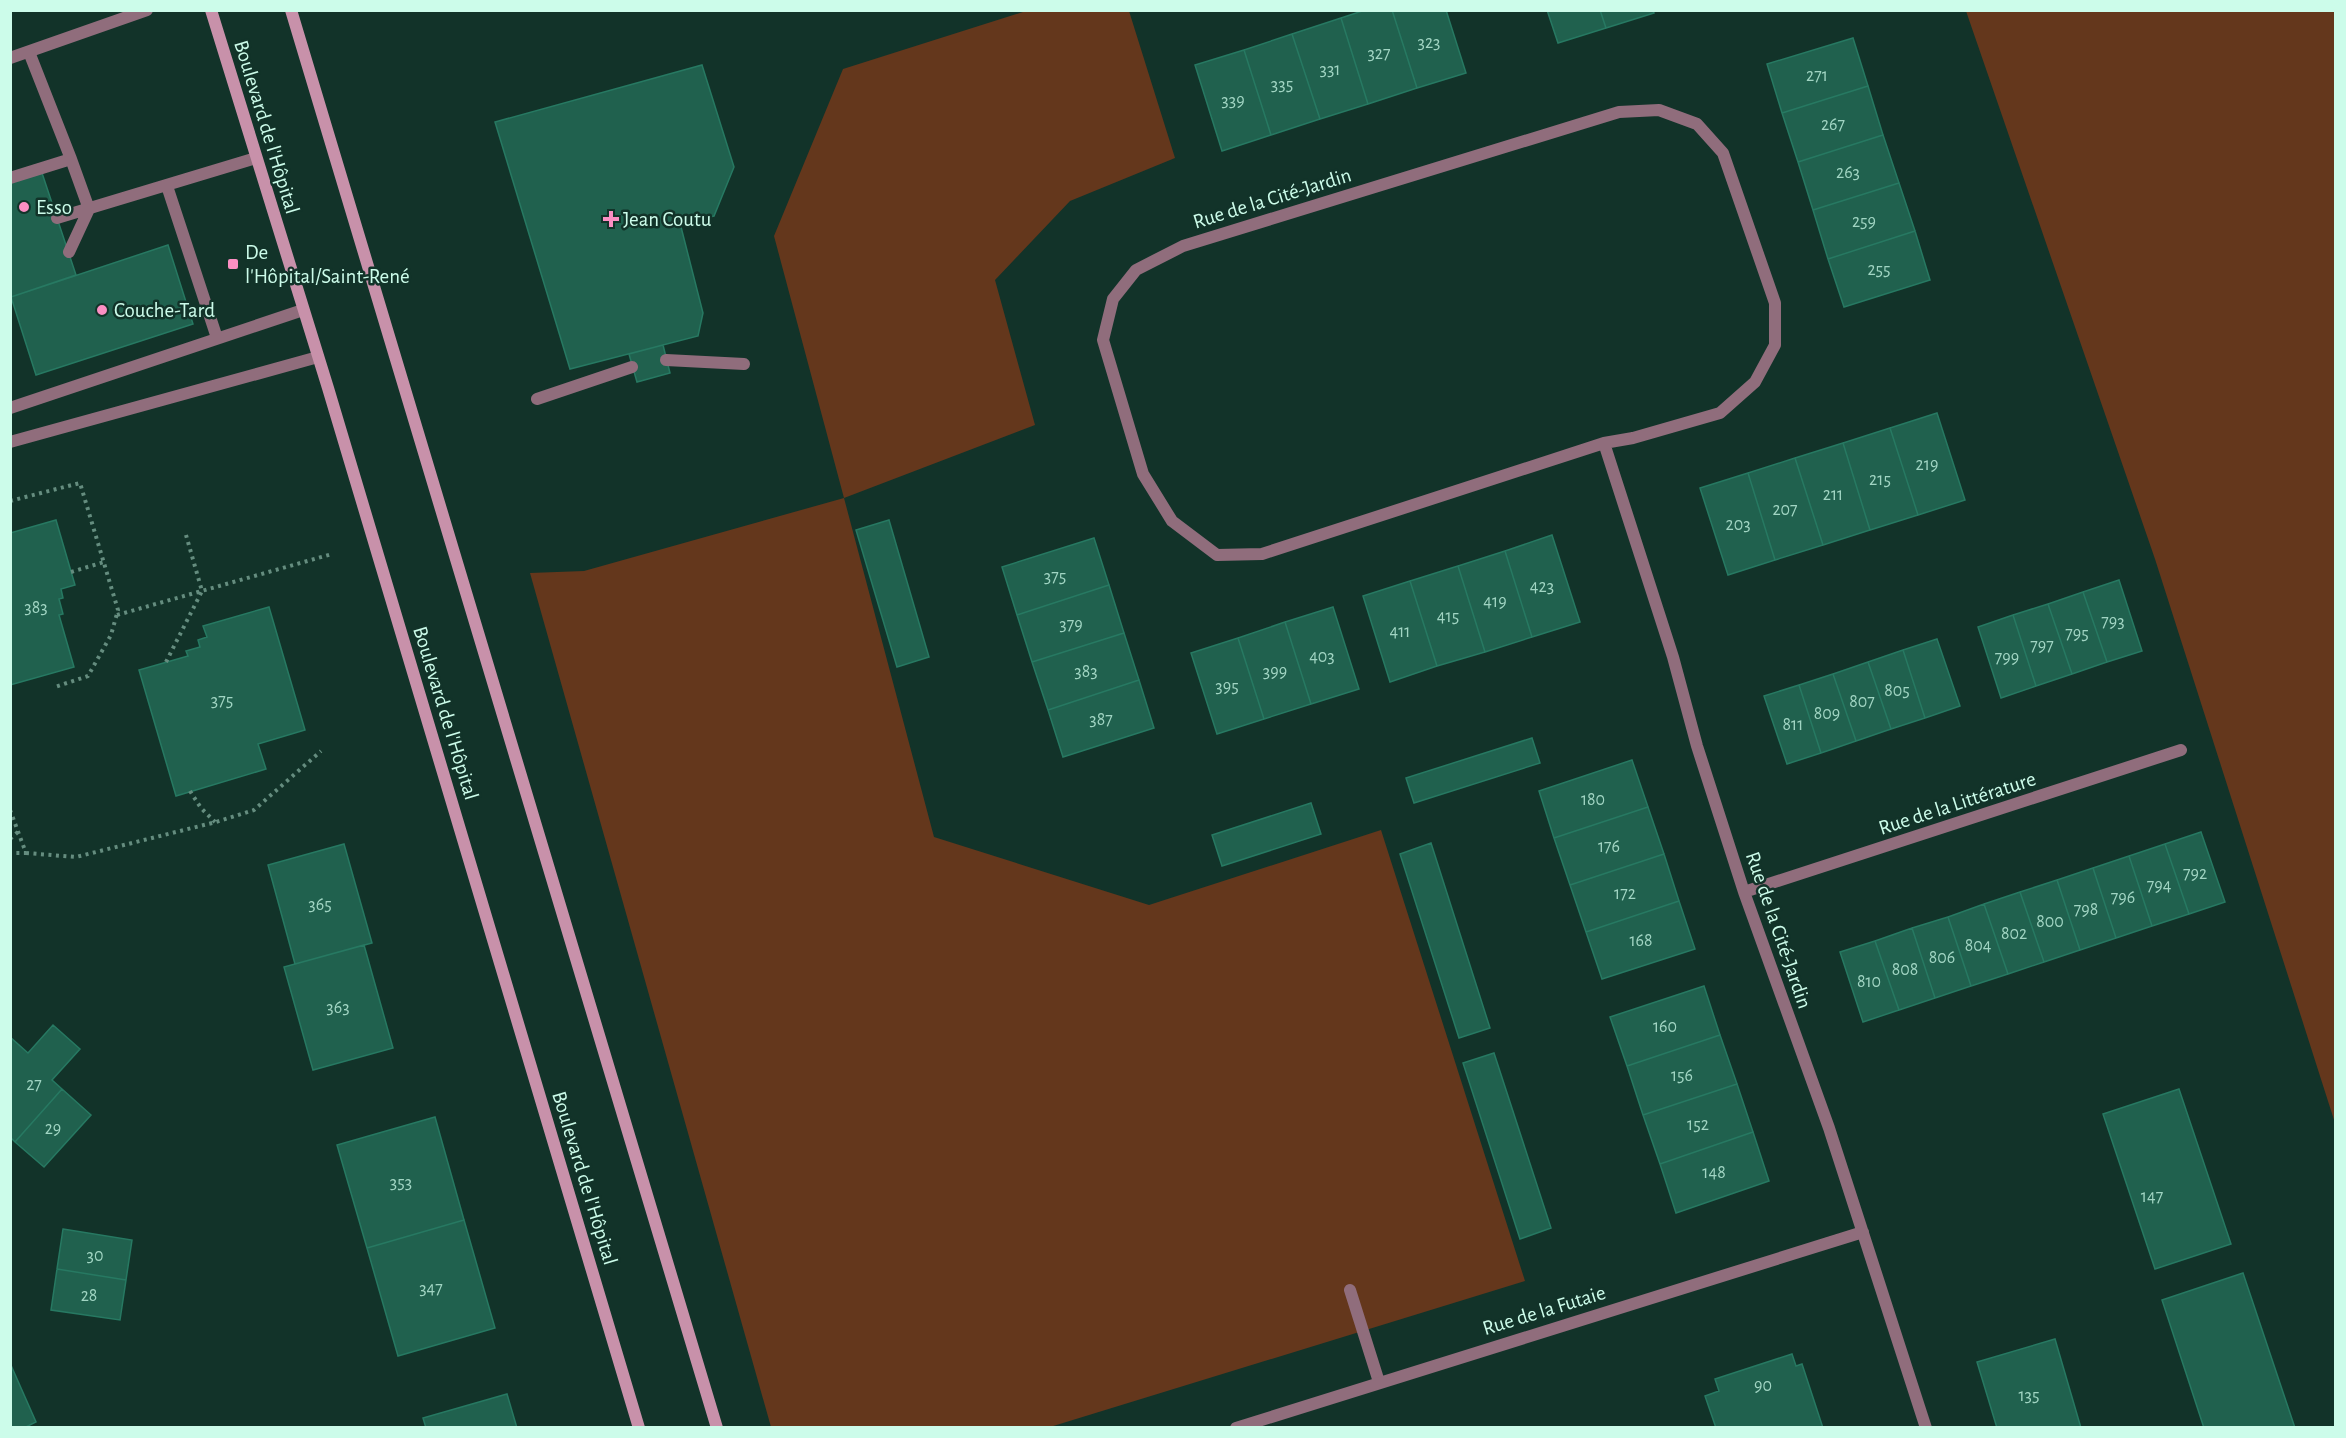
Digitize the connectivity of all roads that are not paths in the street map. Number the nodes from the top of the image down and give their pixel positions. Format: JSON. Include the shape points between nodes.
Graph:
{"nodes":[{"id":1,"x":147,"y":10,"type":"edge"},
{"id":2,"x":210,"y":10,"type":"edge"},
{"id":3,"x":291,"y":10,"type":"edge"},
{"id":4,"x":28,"y":52,"type":"junction"},
{"id":5,"x":10,"y":58,"type":"edge"},
{"id":6,"x":256,"y":158,"type":"junction"},
{"id":7,"x":70,"y":159,"type":"junction"},
{"id":8,"x":10,"y":178,"type":"edge"},
{"id":9,"x":167,"y":186,"type":"junction"},
{"id":10,"x":89,"y":209,"type":"junction"},
{"id":11,"x":57,"y":218,"type":"dead end"},
{"id":12,"x":69,"y":252,"type":"dead end"},
{"id":13,"x":303,"y":310,"type":"junction"},
{"id":14,"x":217,"y":338,"type":"junction"},
{"id":15,"x":318,"y":357,"type":"junction"},
{"id":16,"x":666,"y":360,"type":"dead end"},
{"id":17,"x":744,"y":364,"type":"dead end"},
{"id":18,"x":633,"y":367,"type":"dead end"},
{"id":19,"x":537,"y":399,"type":"dead end"},
{"id":20,"x":10,"y":408,"type":"edge"},
{"id":21,"x":10,"y":442,"type":"edge"},
{"id":22,"x":1604,"y":442,"type":"junction"},
{"id":23,"x":2181,"y":750,"type":"dead end"},
{"id":24,"x":1744,"y":892,"type":"junction"},
{"id":25,"x":1863,"y":1232,"type":"junction"},
{"id":26,"x":1350,"y":1290,"type":"dead end"},
{"id":27,"x":1379,"y":1382,"type":"junction"},
{"id":28,"x":639,"y":1428,"type":"edge"},
{"id":29,"x":717,"y":1428,"type":"edge"},
{"id":30,"x":1236,"y":1428,"type":"edge"},
{"id":31,"x":1926,"y":1428,"type":"edge"}],
"edges":[{"from":1,"to":4,"type":"street"},
{"from":2,"to":6,"type":"main road","name":"Boulevard de l'Hôpital"},
{"from":3,"to":29,"type":"main road"},
{"from":4,"to":5,"type":"street"},
{"from":4,"to":7,"type":"street"},
{"from":6,"to":9,"type":"street"},
{"from":6,"to":13,"type":"main road","name":"Boulevard de l'Hôpital"},
{"from":7,"to":8,"type":"street"},
{"from":7,"to":10,"type":"street"},
{"from":9,"to":10,"type":"street"},
{"from":9,"to":14,"type":"street"},
{"from":10,"to":11,"type":"street"},
{"from":10,"to":12,"type":"street"},
{"from":13,"to":14,"type":"street"},
{"from":13,"to":15,"type":"main road","name":"Boulevard de l'Hôpital"},
{"from":14,"to":20,"type":"street"},
{"from":15,"to":21,"type":"street"},
{"from":15,"to":28,"type":"main road","name":"Boulevard de l'Hôpital"},
{"from":16,"to":17,"type":"street"},
{"from":18,"to":19,"type":"street"},
{"from":22,"to":22,"type":"street","name":"Rue de la Cité-Jardin","via":[[1633,438],[1720,413],[1755,382],[1775,345],[1775,303],[1723,153],[1697,124],[1659,110],[1619,112],[1182,246],[1136,270],[1113,299],[1103,340],[1143,474],[1172,521],[1217,555],[1262,554]]},
{"from":22,"to":24,"type":"street","name":"Rue de la Cité-Jardin"},
{"from":23,"to":24,"type":"street","name":"Rue de la Littérature"},
{"from":24,"to":25,"type":"street","name":"Rue de la Cité-Jardin"},
{"from":25,"to":27,"type":"street","name":"Rue de la Futaie"},
{"from":25,"to":31,"type":"street","name":"Rue de la Cité-Jardin"},
{"from":26,"to":27,"type":"street"},
{"from":27,"to":30,"type":"street","name":"Rue de la Futaie"}]}
